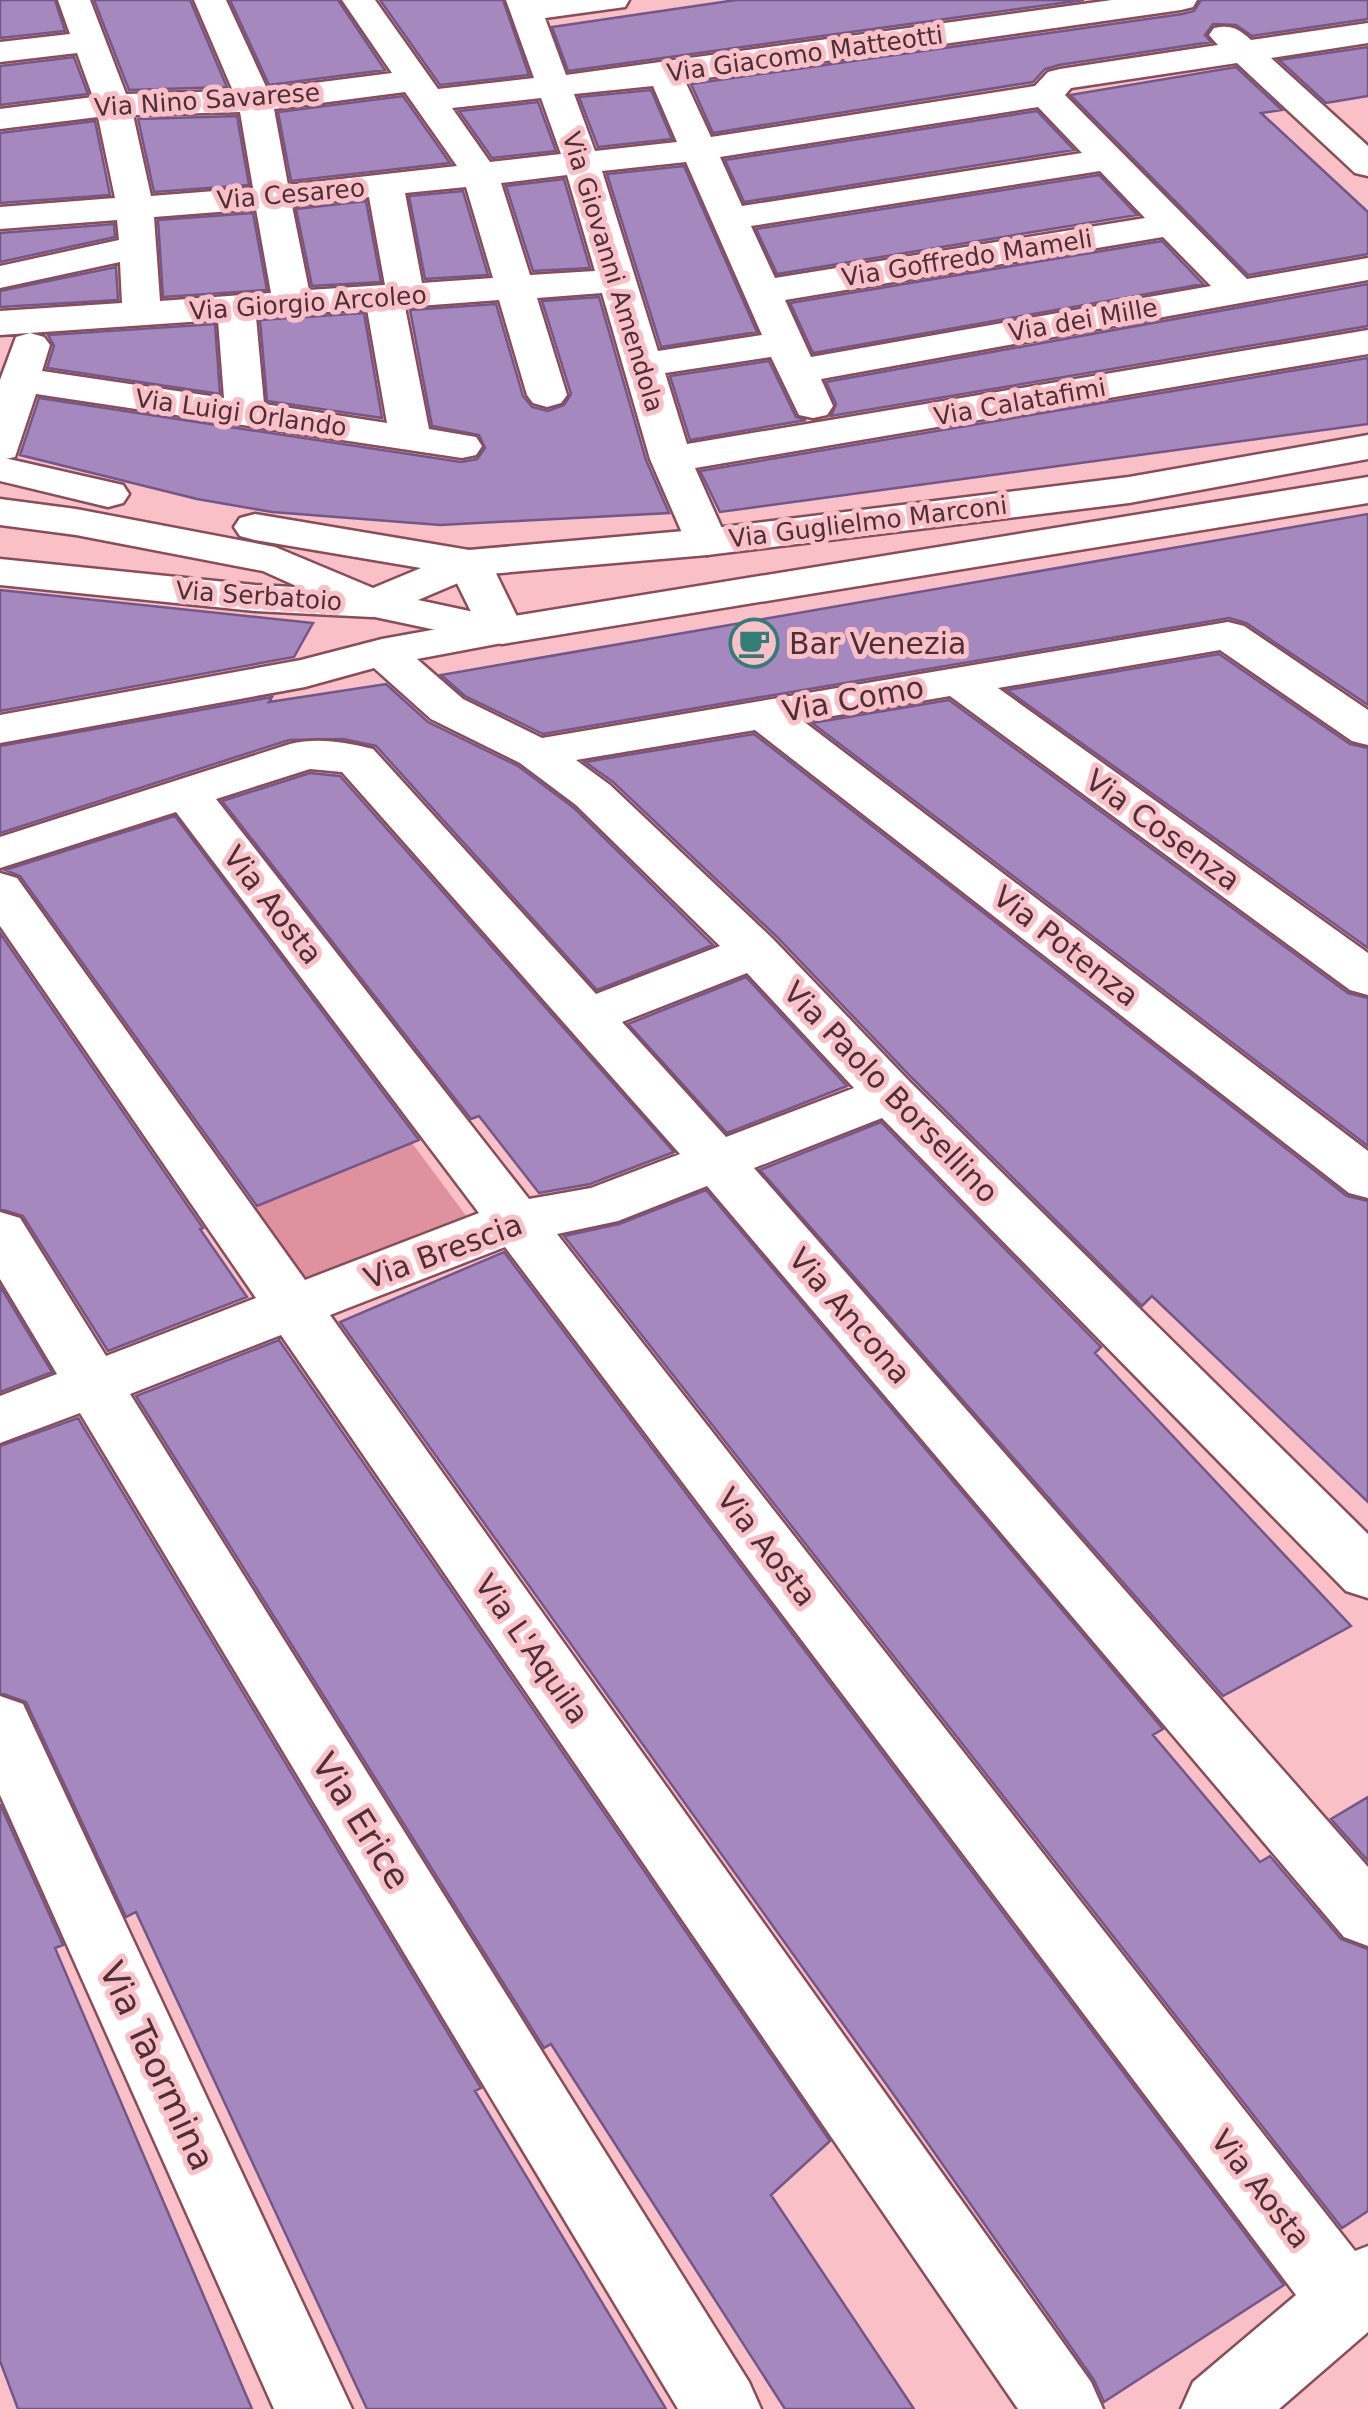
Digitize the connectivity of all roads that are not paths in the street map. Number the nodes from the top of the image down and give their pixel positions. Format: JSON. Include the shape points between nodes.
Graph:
{"nodes":[{"id":1,"x":74,"y":0,"type":"edge"},
{"id":2,"x":210,"y":0,"type":"edge"},
{"id":3,"x":358,"y":0,"type":"edge"},
{"id":4,"x":612,"y":0,"type":"edge"},
{"id":5,"x":1184,"y":0,"type":"edge"},
{"id":6,"x":1220,"y":0,"type":"edge"},
{"id":7,"x":524,"y":5,"type":"edge"},
{"id":8,"x":1368,"y":32,"type":"edge"},
{"id":9,"x":88,"y":42,"type":"junction"},
{"id":10,"x":1259,"y":49,"type":"junction"},
{"id":11,"x":0,"y":52,"type":"edge"},
{"id":12,"x":665,"y":74,"type":"junction"},
{"id":13,"x":554,"y":86,"type":"junction"},
{"id":14,"x":422,"y":90,"type":"junction"},
{"id":15,"x":1046,"y":95,"type":"junction"},
{"id":16,"x":256,"y":101,"type":"junction"},
{"id":17,"x":113,"y":105,"type":"junction"},
{"id":18,"x":0,"y":118,"type":"edge"},
{"id":19,"x":1348,"y":119,"type":"edge"},
{"id":20,"x":697,"y":150,"type":"junction"},
{"id":21,"x":1109,"y":159,"type":"junction"},
{"id":22,"x":582,"y":161,"type":"junction"},
{"id":23,"x":1368,"y":166,"type":"edge"},
{"id":24,"x":480,"y":173,"type":"junction"},
{"id":25,"x":385,"y":185,"type":"junction"},
{"id":26,"x":276,"y":197,"type":"junction"},
{"id":27,"x":134,"y":206,"type":"junction"},
{"id":28,"x":0,"y":218,"type":"edge"},
{"id":29,"x":729,"y":220,"type":"junction"},
{"id":30,"x":1173,"y":224,"type":"junction"},
{"id":31,"x":138,"y":246,"type":"junction"},
{"id":32,"x":1368,"y":269,"type":"edge"},
{"id":33,"x":0,"y":277,"type":"edge"},
{"id":34,"x":615,"y":280,"type":"junction"},
{"id":35,"x":516,"y":288,"type":"junction"},
{"id":36,"x":762,"y":292,"type":"junction"},
{"id":37,"x":1238,"y":292,"type":"junction"},
{"id":38,"x":395,"y":297,"type":"junction"},
{"id":39,"x":292,"y":304,"type":"junction"},
{"id":40,"x":236,"y":308,"type":"junction"},
{"id":41,"x":142,"y":315,"type":"junction"},
{"id":42,"x":18,"y":323,"type":"edge"},
{"id":43,"x":1368,"y":342,"type":"edge"},
{"id":44,"x":791,"y":357,"type":"junction"},
{"id":45,"x":642,"y":364,"type":"junction"},
{"id":46,"x":20,"y":380,"type":"junction"},
{"id":47,"x":547,"y":395,"type":"dead end"},
{"id":48,"x":245,"y":414,"type":"junction"},
{"id":49,"x":827,"y":436,"type":"junction"},
{"id":50,"x":410,"y":438,"type":"junction"},
{"id":51,"x":462,"y":446,"type":"dead end"},
{"id":52,"x":1368,"y":447,"type":"edge"},
{"id":53,"x":0,"y":448,"type":"edge"},
{"id":54,"x":671,"y":459,"type":"junction"},
{"id":55,"x":0,"y":470,"type":"edge"},
{"id":56,"x":1368,"y":490,"type":"edge"},
{"id":57,"x":0,"y":512,"type":"edge"},
{"id":58,"x":707,"y":542,"type":"junction"},
{"id":59,"x":348,"y":544,"type":"junction"},
{"id":60,"x":282,"y":547,"type":"junction"},
{"id":61,"x":469,"y":563,"type":"junction"},
{"id":62,"x":0,"y":572,"type":"edge"},
{"id":63,"x":255,"y":598,"type":"junction"},
{"id":64,"x":372,"y":604,"type":"junction"},
{"id":65,"x":502,"y":631,"type":"junction"},
{"id":66,"x":382,"y":652,"type":"junction"},
{"id":67,"x":959,"y":681,"type":"junction"},
{"id":68,"x":764,"y":714,"type":"junction"},
{"id":69,"x":0,"y":728,"type":"edge"},
{"id":70,"x":1368,"y":731,"type":"edge"},
{"id":71,"x":536,"y":753,"type":"junction"},
{"id":72,"x":186,"y":793,"type":"junction"},
{"id":73,"x":0,"y":853,"type":"edge"},
{"id":74,"x":0,"y":889,"type":"edge"},
{"id":75,"x":755,"y":951,"type":"junction"},
{"id":76,"x":1368,"y":978,"type":"edge"},
{"id":77,"x":586,"y":1017,"type":"junction"},
{"id":78,"x":890,"y":1094,"type":"junction"},
{"id":79,"x":715,"y":1160,"type":"junction"},
{"id":80,"x":1368,"y":1178,"type":"edge"},
{"id":81,"x":516,"y":1221,"type":"junction"},
{"id":82,"x":0,"y":1232,"type":"edge"},
{"id":83,"x":293,"y":1307,"type":"junction"},
{"id":84,"x":92,"y":1384,"type":"junction"},
{"id":85,"x":0,"y":1420,"type":"edge"},
{"id":86,"x":1368,"y":1573,"type":"edge"},
{"id":87,"x":0,"y":1723,"type":"edge"},
{"id":88,"x":1368,"y":1916,"type":"edge"},
{"id":89,"x":1358,"y":2292,"type":"edge"},
{"id":90,"x":314,"y":2409,"type":"edge"},
{"id":91,"x":722,"y":2409,"type":"edge"},
{"id":92,"x":1064,"y":2409,"type":"edge"},
{"id":93,"x":1220,"y":2409,"type":"edge"}],
"edges":[{"from":1,"to":9,"type":"street"},
{"from":2,"to":16,"type":"street"},
{"from":3,"to":14,"type":"street"},
{"from":4,"to":7,"type":"street"},
{"from":5,"to":10,"type":"street"},
{"from":5,"to":12,"type":"street","name":"Via Giacomo Matteotti"},
{"from":6,"to":10,"type":"street"},
{"from":7,"to":13,"type":"street","name":"Via Giovanni Amendola"},
{"from":8,"to":10,"type":"street","name":"Via Cesareo"},
{"from":9,"to":11,"type":"street"},
{"from":9,"to":17,"type":"street"},
{"from":10,"to":15,"type":"street","name":"Via Cesareo","via":[[1060,79]]},
{"from":10,"to":19,"type":"street"},
{"from":12,"to":13,"type":"street","name":"Via Giacomo Matteotti"},
{"from":12,"to":20,"type":"street"},
{"from":13,"to":14,"type":"street","name":"Via Giacomo Matteotti"},
{"from":13,"to":22,"type":"street","name":"Via Giovanni Amendola"},
{"from":14,"to":16,"type":"street","name":"Via Nino Savarese"},
{"from":14,"to":24,"type":"street"},
{"from":15,"to":20,"type":"street","name":"Via Cesareo"},
{"from":15,"to":21,"type":"street"},
{"from":16,"to":17,"type":"street","name":"Via Nino Savarese"},
{"from":16,"to":26,"type":"street"},
{"from":17,"to":18,"type":"street","name":"Via Nino Savarese"},
{"from":17,"to":27,"type":"street"},
{"from":19,"to":23,"type":"street"},
{"from":20,"to":22,"type":"street","name":"Via Cesareo"},
{"from":20,"to":29,"type":"street"},
{"from":21,"to":29,"type":"street"},
{"from":21,"to":30,"type":"street"},
{"from":22,"to":24,"type":"street","name":"Via Cesareo"},
{"from":22,"to":34,"type":"street","name":"Via Giovanni Amendola"},
{"from":24,"to":25,"type":"street","name":"Via Cesareo"},
{"from":24,"to":35,"type":"street"},
{"from":25,"to":26,"type":"street","name":"Via Cesareo"},
{"from":25,"to":38,"type":"street"},
{"from":26,"to":27,"type":"street","name":"Via Cesareo"},
{"from":26,"to":39,"type":"street"},
{"from":27,"to":28,"type":"street","name":"Via Cesareo"},
{"from":27,"to":31,"type":"street"},
{"from":29,"to":36,"type":"street"},
{"from":30,"to":36,"type":"street","name":"Via Goffredo Mameli"},
{"from":30,"to":37,"type":"street"},
{"from":31,"to":33,"type":"street"},
{"from":31,"to":41,"type":"street"},
{"from":32,"to":37,"type":"street","name":"Via dei Mille"},
{"from":34,"to":35,"type":"street","name":"Via Giorgio Arcoleo"},
{"from":34,"to":45,"type":"street","name":"Via Giovanni Amendola"},
{"from":35,"to":38,"type":"street","name":"Via Giorgio Arcoleo"},
{"from":35,"to":47,"type":"street"},
{"from":36,"to":44,"type":"street"},
{"from":37,"to":44,"type":"street","name":"Via dei Mille"},
{"from":38,"to":39,"type":"street","name":"Via Giorgio Arcoleo"},
{"from":38,"to":50,"type":"street"},
{"from":39,"to":40,"type":"street","name":"Via Giorgio Arcoleo"},
{"from":40,"to":41,"type":"street","name":"Via Giorgio Arcoleo"},
{"from":40,"to":48,"type":"street"},
{"from":41,"to":42,"type":"street","name":"Via Giorgio Arcoleo"},
{"from":42,"to":46,"type":"street"},
{"from":43,"to":49,"type":"street","name":"Via Calatafimi"},
{"from":44,"to":45,"type":"street","name":"Via dei Mille"},
{"from":44,"to":49,"type":"street"},
{"from":45,"to":54,"type":"street","name":"Via Giovanni Amendola"},
{"from":46,"to":48,"type":"street","name":"Via Luigi Orlando"},
{"from":46,"to":53,"type":"street"},
{"from":48,"to":50,"type":"street","name":"Via Luigi Orlando"},
{"from":49,"to":54,"type":"street","name":"Via Calatafimi"},
{"from":50,"to":51,"type":"street","name":"Via Luigi Orlando"},
{"from":52,"to":58,"type":"street","name":"Via Guglielmo Marconi","via":[[1128,490]]},
{"from":54,"to":58,"type":"street","name":"Via Giovanni Amendola"},
{"from":55,"to":60,"type":"street","name":"Via Serbatoio"},
{"from":56,"to":65,"type":"street","name":"Via Guglielmo Marconi"},
{"from":57,"to":60,"type":"street","name":"Via Serbatoio"},
{"from":58,"to":61,"type":"street","name":"Via Guglielmo Marconi"},
{"from":59,"to":60,"type":"street","name":"Via Serbatoio"},
{"from":59,"to":61,"type":"street","name":"Via Serbatoio"},
{"from":59,"to":64,"type":"street"},
{"from":60,"to":63,"type":"street"},
{"from":60,"to":64,"type":"street","name":"Via Serbatoio"},
{"from":61,"to":64,"type":"street","name":"Via Guglielmo Marconi"},
{"from":61,"to":65,"type":"street"},
{"from":62,"to":63,"type":"street","name":"Via Serbatoio"},
{"from":63,"to":64,"type":"street","name":"Via Serbatoio"},
{"from":64,"to":65,"type":"street"},
{"from":64,"to":66,"type":"street"},
{"from":65,"to":66,"type":"street","name":"Via Guglielmo Marconi"},
{"from":66,"to":69,"type":"street","name":"Via Guglielmo Marconi","via":[[306,673]]},
{"from":66,"to":71,"type":"street","name":"Via Paolo Borsellino","via":[[447,709]]},
{"from":67,"to":68,"type":"street","name":"Via Como"},
{"from":67,"to":70,"type":"street","name":"Via Como","via":[[1228,636]]},
{"from":67,"to":76,"type":"street","name":"Via Cosenza"},
{"from":68,"to":71,"type":"street","name":"Via Como"},
{"from":68,"to":80,"type":"street","name":"Via Potenza"},
{"from":71,"to":75,"type":"street","name":"Via Paolo Borsellino","via":[[593,795]]},
{"from":72,"to":73,"type":"street"},
{"from":72,"to":77,"type":"street","name":"Via Ancona","via":[[307,754],[356,759]]},
{"from":72,"to":81,"type":"street","name":"Via Aosta"},
{"from":74,"to":83,"type":"street","name":"Via L'Aquila"},
{"from":75,"to":77,"type":"street"},
{"from":75,"to":78,"type":"street","name":"Via Paolo Borsellino"},
{"from":77,"to":79,"type":"street","name":"Via Ancona"},
{"from":78,"to":79,"type":"street","name":"Via Brescia"},
{"from":78,"to":86,"type":"street","name":"Via Paolo Borsellino"},
{"from":79,"to":81,"type":"street","name":"Via Brescia","via":[[599,1207]]},
{"from":79,"to":88,"type":"street","name":"Via Ancona"},
{"from":81,"to":83,"type":"street","name":"Via Brescia"},
{"from":81,"to":89,"type":"street","name":"Via Aosta"},
{"from":82,"to":84,"type":"street","name":"Via Erice"},
{"from":83,"to":84,"type":"street","name":"Via Brescia"},
{"from":83,"to":92,"type":"street","name":"Via L'Aquila"},
{"from":84,"to":85,"type":"street","name":"Via Brescia"},
{"from":84,"to":91,"type":"street","name":"Via Erice"},
{"from":87,"to":90,"type":"street","name":"Via Taormina"},
{"from":89,"to":93,"type":"street"}]}
